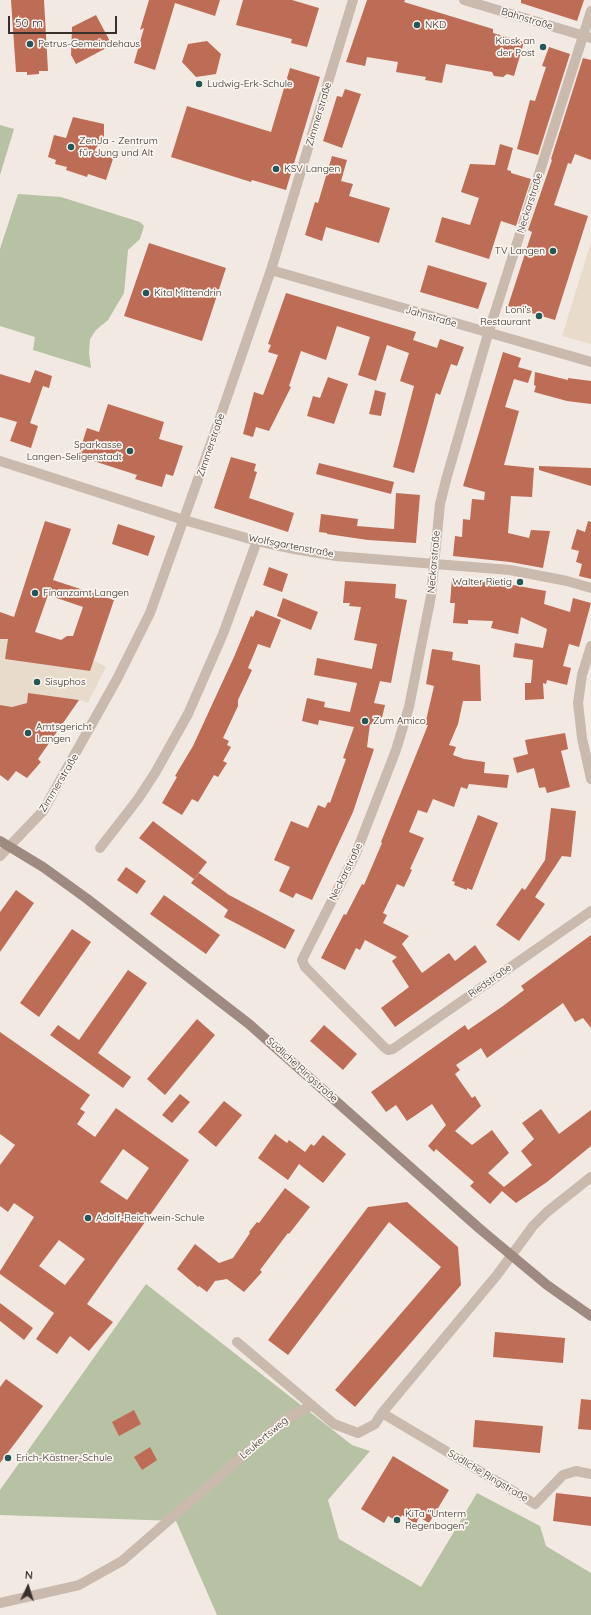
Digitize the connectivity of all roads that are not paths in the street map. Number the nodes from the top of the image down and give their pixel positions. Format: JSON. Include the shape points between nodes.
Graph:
{"nodes":[{"id":1,"x":353,"y":0,"type":"edge"},
{"id":2,"x":464,"y":0,"type":"edge"},
{"id":3,"x":591,"y":12,"type":"edge"},
{"id":4,"x":587,"y":37,"type":"edge"},
{"id":5,"x":271,"y":270,"type":"junction"},
{"id":6,"x":488,"y":334,"type":"junction"},
{"id":7,"x":591,"y":362,"type":"edge"},
{"id":8,"x":0,"y":461,"type":"edge"},
{"id":9,"x":184,"y":520,"type":"junction"},
{"id":10,"x":257,"y":541,"type":"junction"},
{"id":11,"x":435,"y":564,"type":"junction"},
{"id":12,"x":591,"y":588,"type":"edge"},
{"id":13,"x":591,"y":646,"type":"edge"},
{"id":14,"x":591,"y":779,"type":"edge"},
{"id":15,"x":0,"y":841,"type":"edge"},
{"id":16,"x":10,"y":847,"type":"junction"},
{"id":17,"x":100,"y":848,"type":"dead end"},
{"id":18,"x":0,"y":856,"type":"edge"},
{"id":19,"x":591,"y":911,"type":"edge"},
{"id":20,"x":388,"y":1050,"type":"joint"},
{"id":21,"x":591,"y":1177,"type":"edge"},
{"id":22,"x":511,"y":1256,"type":"junction"},
{"id":23,"x":591,"y":1316,"type":"edge"},
{"id":24,"x":237,"y":1342,"type":"dead end"},
{"id":25,"x":312,"y":1405,"type":"junction"},
{"id":26,"x":382,"y":1413,"type":"junction"},
{"id":27,"x":591,"y":1474,"type":"edge"},
{"id":28,"x":0,"y":1602,"type":"edge"}],
"edges":[{"from":1,"to":5,"type":"street","name":"Zimmerstraße"},
{"from":2,"to":4,"type":"street","name":"Bahnstraße"},
{"from":3,"to":4,"type":"street","name":"Neckarstraße"},
{"from":4,"to":6,"type":"street","name":"Neckarstraße"},
{"from":5,"to":6,"type":"street","name":"Jahnstraße"},
{"from":5,"to":9,"type":"street","name":"Zimmerstraße"},
{"from":6,"to":7,"type":"street","name":"Jahnstraße"},
{"from":6,"to":11,"type":"street","name":"Neckarstraße","via":[[443,491]]},
{"from":8,"to":9,"type":"street","name":"Wolfsgartenstraße"},
{"from":9,"to":10,"type":"street","name":"Wolfsgartenstraße"},
{"from":9,"to":16,"type":"street","name":"Zimmerstraße","via":[[150,613],[117,679],[43,811]]},
{"from":10,"to":11,"type":"street","name":"Wolfsgartenstraße","via":[[336,556]]},
{"from":10,"to":17,"type":"street","via":[[223,634],[188,714],[138,799]]},
{"from":11,"to":12,"type":"street","name":"Wolfsgartenstraße","via":[[510,570]]},
{"from":11,"to":20,"type":"street","name":"Neckarstraße","via":[[409,707],[396,750],[356,853],[302,960],[305,967]]},
{"from":13,"to":14,"type":"street","via":[[582,675],[578,703]]},
{"from":15,"to":16,"type":"main road","name":"Südliche Ringstraße"},
{"from":16,"to":18,"type":"street","name":"Zimmerstraße"},
{"from":16,"to":22,"type":"main road","name":"Südliche Ringstraße","via":[[86,898],[249,1024]]},
{"from":19,"to":20,"type":"street","name":"Riedstraße","via":[[393,1050]]},
{"from":21,"to":22,"type":"street","via":[[547,1212]]},
{"from":22,"to":23,"type":"main road","name":"Südliche Ringstraße"},
{"from":22,"to":26,"type":"street"},
{"from":24,"to":25,"type":"street"},
{"from":25,"to":26,"type":"street","via":[[334,1424],[358,1433],[375,1424]]},
{"from":25,"to":28,"type":"street","name":"Leukertsweg","via":[[284,1420],[122,1561],[79,1585]]},
{"from":26,"to":27,"type":"street","name":"Südliche Ringstraße","via":[[535,1504],[563,1475],[576,1471]]}]}
